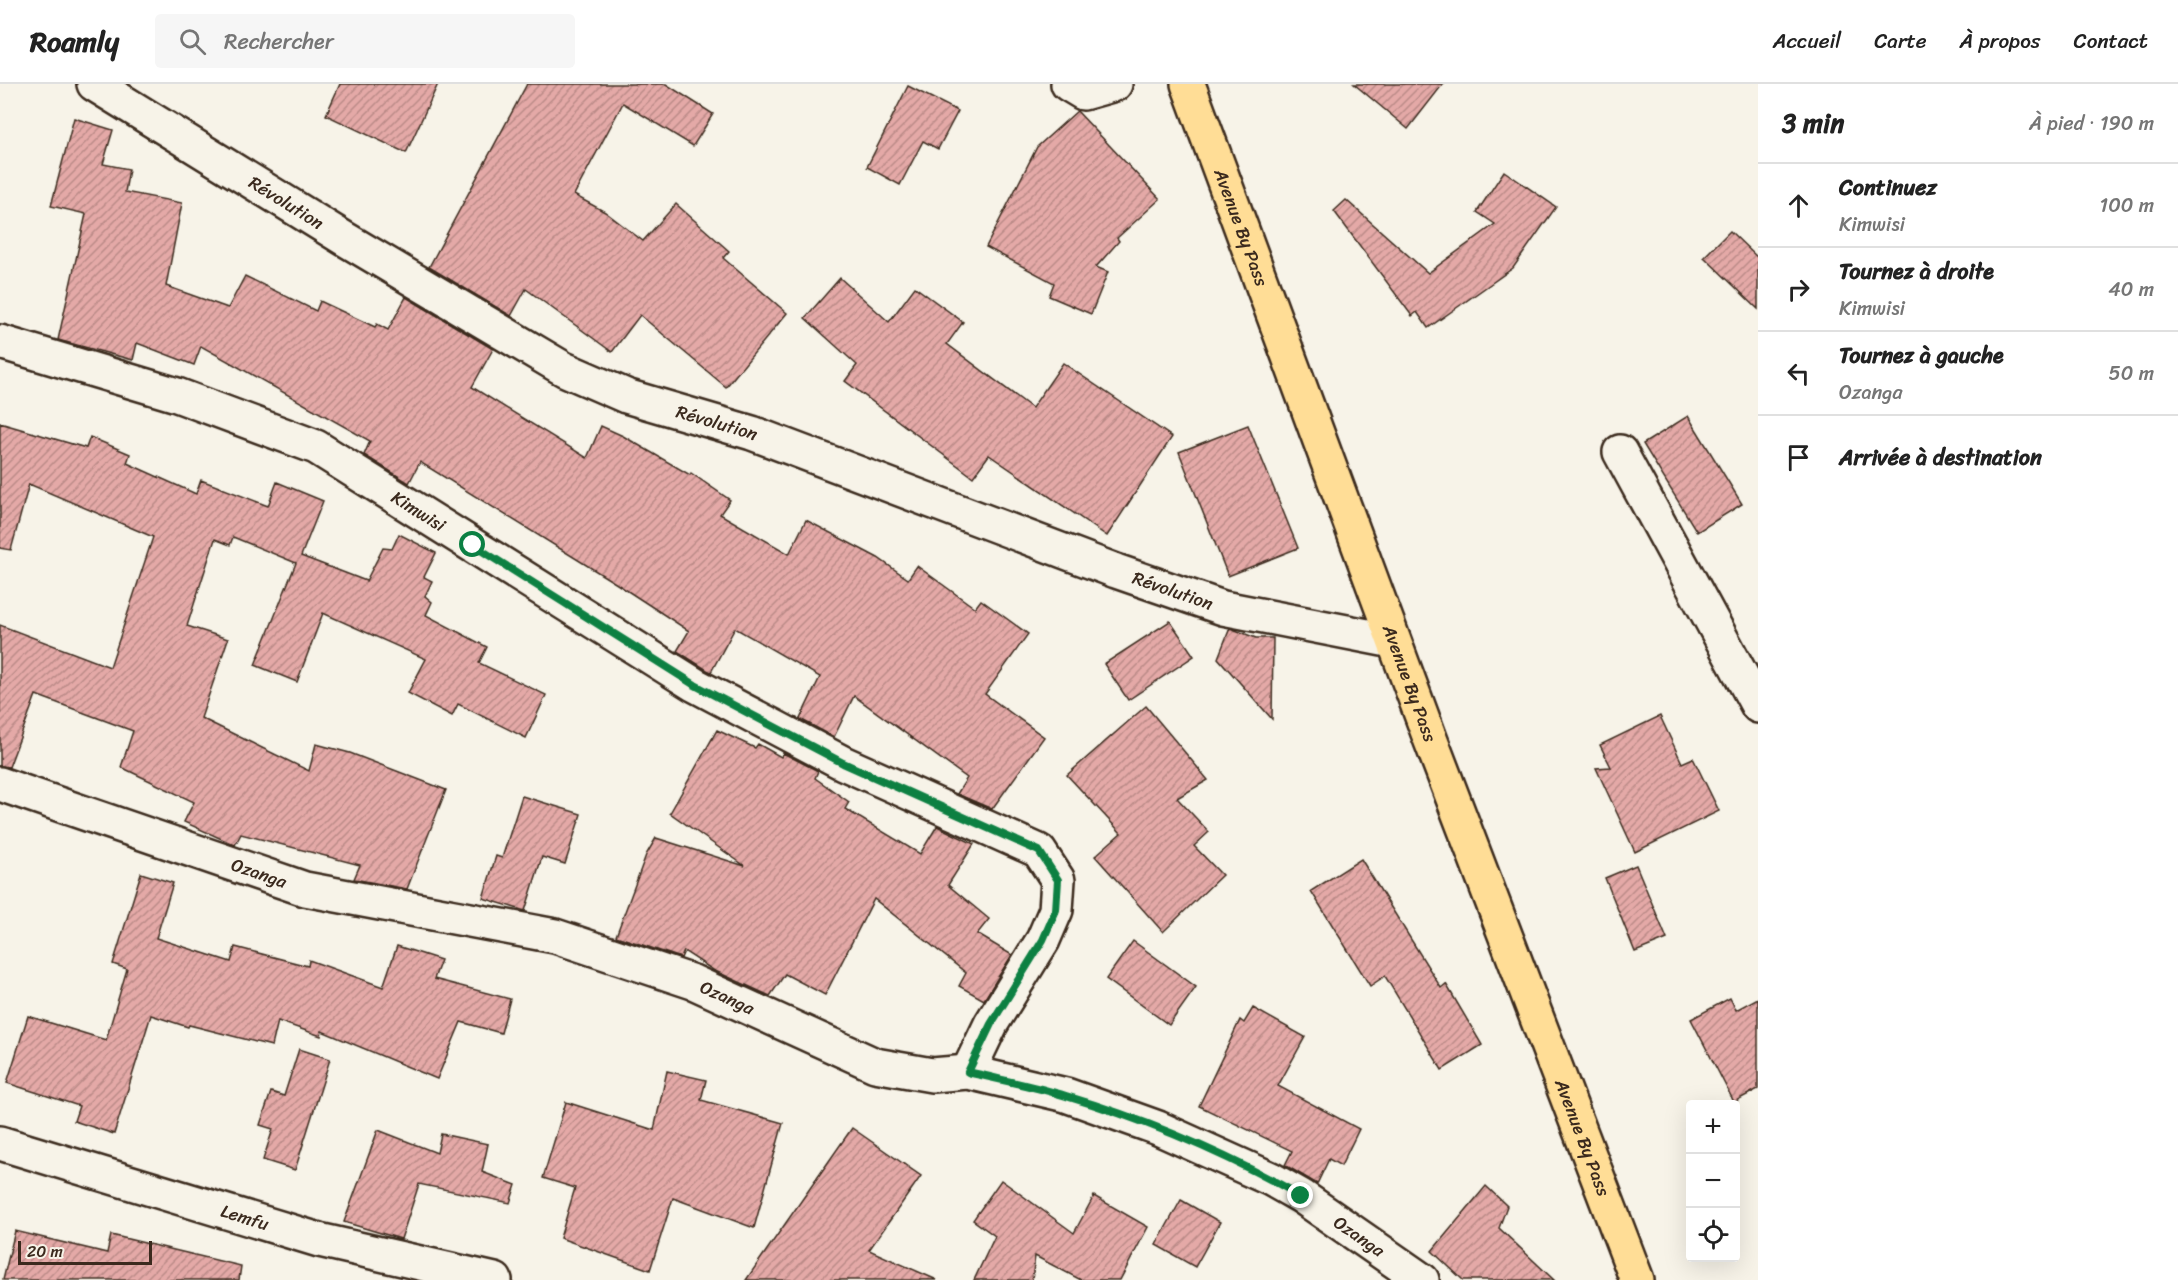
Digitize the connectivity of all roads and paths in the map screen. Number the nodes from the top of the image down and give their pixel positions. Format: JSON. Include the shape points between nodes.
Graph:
{"nodes":[{"id":1,"x":94,"y":84,"type":"edge"},
{"id":2,"x":1068,"y":84,"type":"edge"},
{"id":3,"x":1115,"y":84,"type":"edge"},
{"id":4,"x":1188,"y":84,"type":"edge"},
{"id":5,"x":0,"y":342,"type":"edge"},
{"id":6,"x":1620,"y":452,"type":"dead end"},
{"id":7,"x":1393,"y":641,"type":"junction"},
{"id":8,"x":1758,"y":706,"type":"edge"},
{"id":9,"x":0,"y":784,"type":"edge"},
{"id":10,"x":968,"y":1072,"type":"junction"},
{"id":11,"x":0,"y":1143,"type":"edge"},
{"id":12,"x":495,"y":1280,"type":"edge"},
{"id":13,"x":1422,"y":1280,"type":"edge"},
{"id":14,"x":1637,"y":1280,"type":"edge"}],
"edges":[{"from":1,"to":7,"type":"street","name":"Révolution","via":[[554,363],[605,387],[752,433],[1116,572],[1222,608]]},
{"from":2,"to":3,"type":"street","via":[[1083,93]]},
{"from":4,"to":7,"type":"highway","name":"Avenue By Pass"},
{"from":5,"to":10,"type":"street","name":"Kimwisi","via":[[177,395],[316,447],[695,685],[843,763],[1039,851],[1058,880],[1056,910]]},
{"from":6,"to":8,"type":"street"},
{"from":7,"to":14,"type":"highway","name":"Avenue By Pass"},
{"from":9,"to":10,"type":"street","name":"Ozanga","via":[[305,889],[555,936],[693,982],[874,1065],[932,1075]]},
{"from":10,"to":13,"type":"street","name":"Ozanga","via":[[1066,1095],[1158,1128],[1271,1179]]},
{"from":11,"to":12,"type":"street","name":"Lemfu","via":[[319,1240]]}]}
